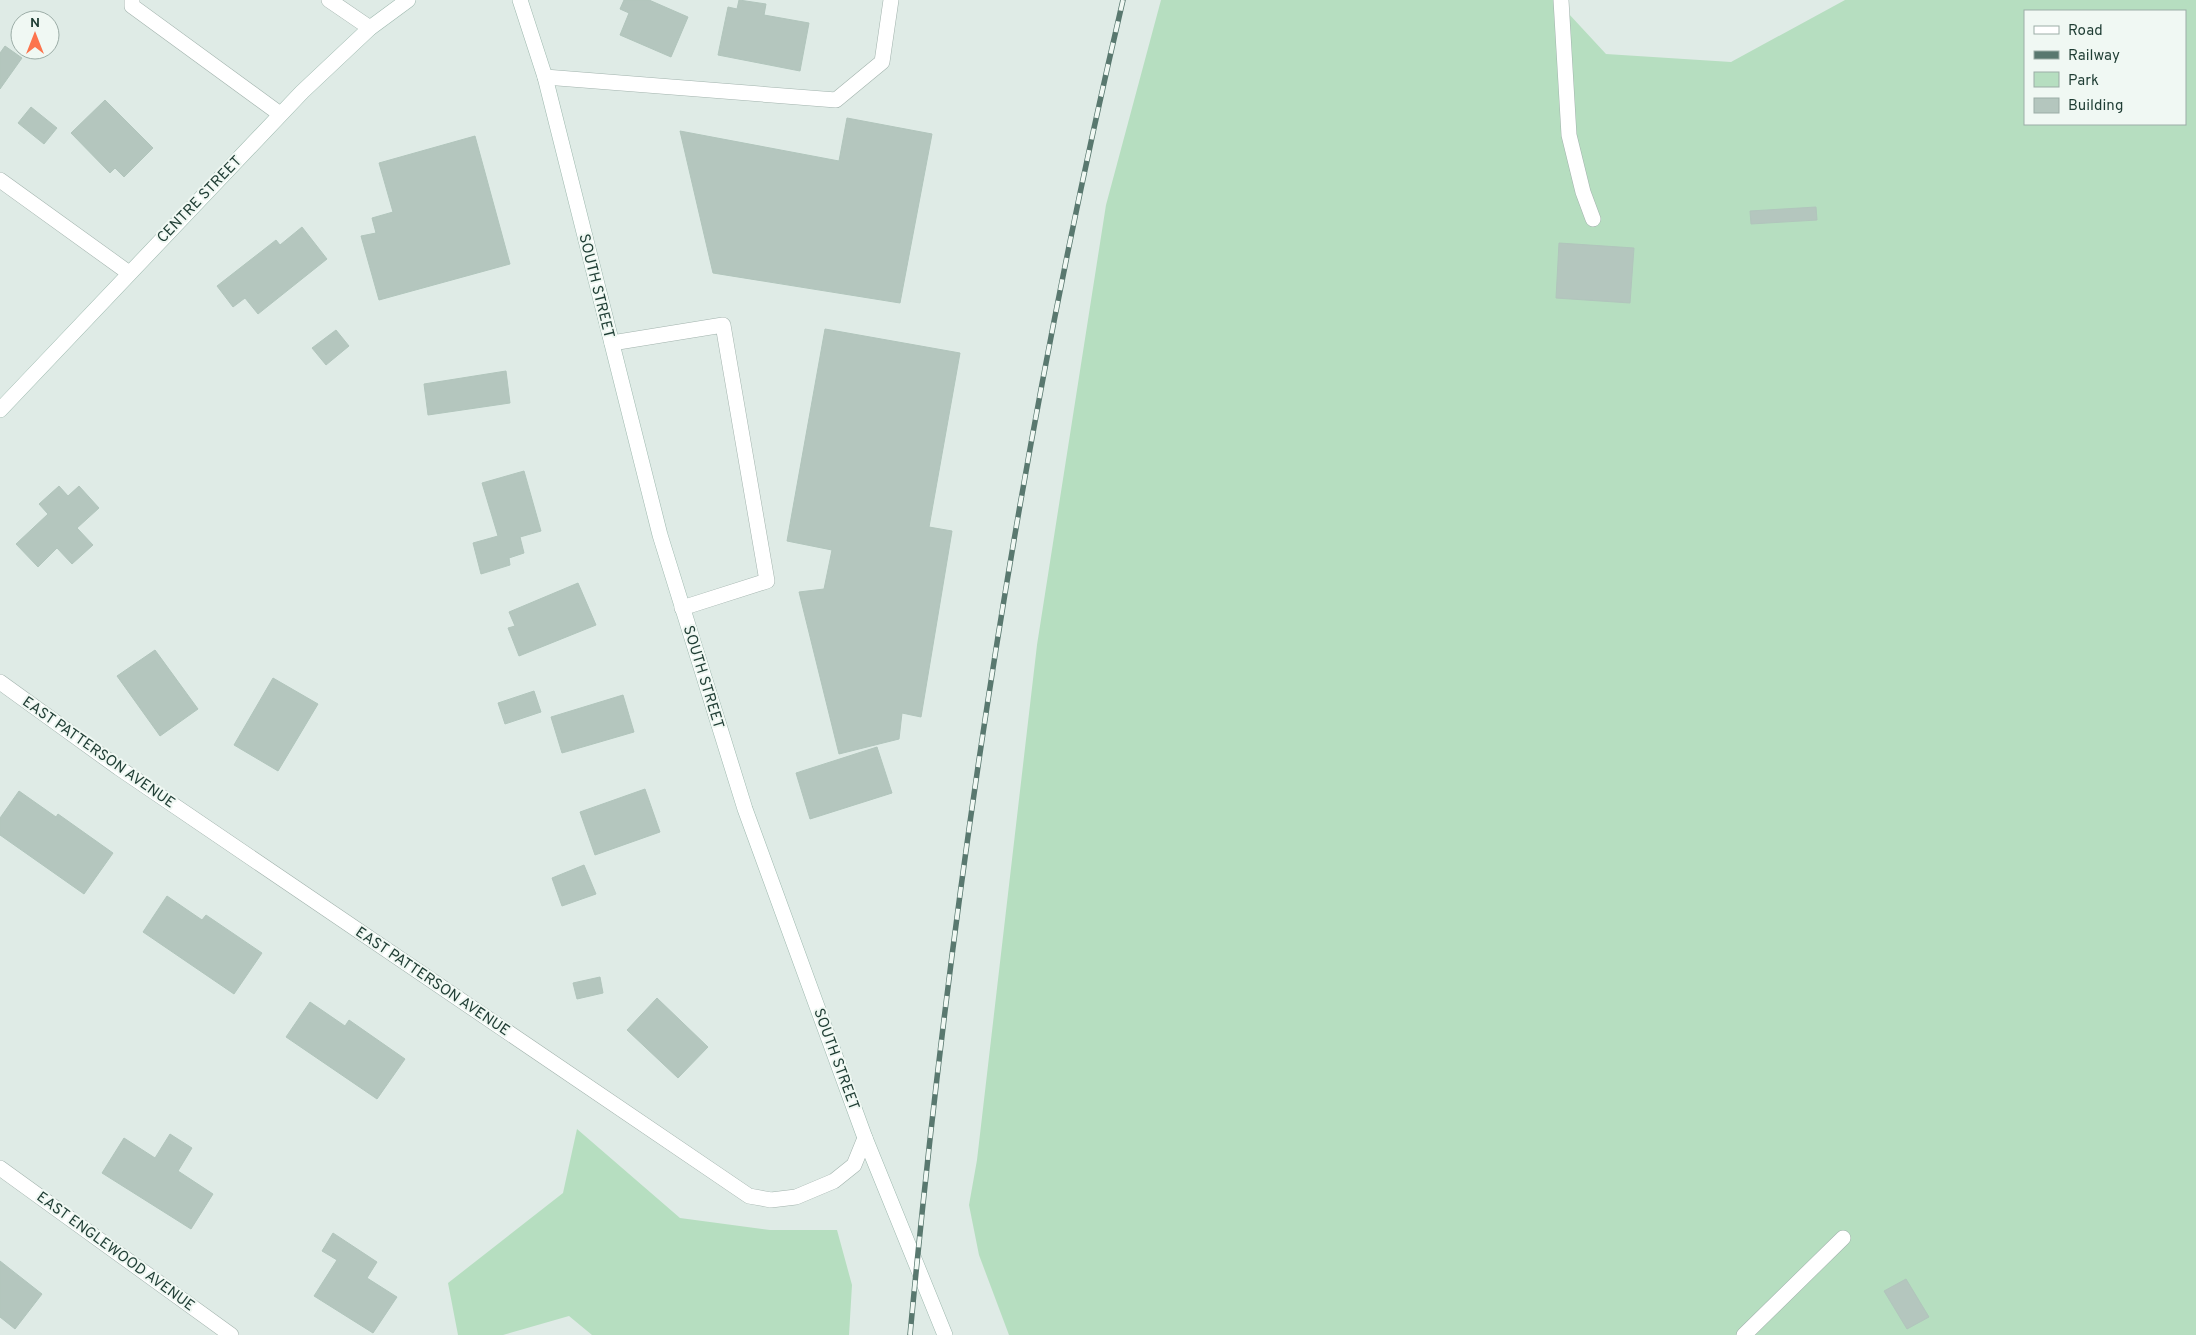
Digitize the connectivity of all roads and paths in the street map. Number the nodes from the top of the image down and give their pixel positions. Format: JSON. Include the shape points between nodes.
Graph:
{"nodes":[{"id":1,"x":132,"y":0,"type":"edge"},
{"id":2,"x":329,"y":0,"type":"edge"},
{"id":3,"x":408,"y":0,"type":"edge"},
{"id":4,"x":520,"y":0,"type":"edge"},
{"id":5,"x":891,"y":0,"type":"edge"},
{"id":6,"x":1560,"y":0,"type":"edge"},
{"id":7,"x":370,"y":28,"type":"junction"},
{"id":8,"x":545,"y":77,"type":"junction"},
{"id":9,"x":280,"y":114,"type":"junction"},
{"id":10,"x":0,"y":180,"type":"edge"},
{"id":11,"x":1594,"y":219,"type":"dead end"},
{"id":12,"x":129,"y":272,"type":"junction"},
{"id":13,"x":612,"y":343,"type":"junction"},
{"id":14,"x":0,"y":410,"type":"edge"},
{"id":15,"x":682,"y":608,"type":"junction"},
{"id":16,"x":0,"y":682,"type":"edge"},
{"id":17,"x":866,"y":1138,"type":"junction"},
{"id":18,"x":0,"y":1168,"type":"edge"},
{"id":19,"x":1843,"y":1238,"type":"dead end"},
{"id":20,"x":231,"y":1335,"type":"edge"},
{"id":21,"x":945,"y":1335,"type":"edge"},
{"id":22,"x":1744,"y":1335,"type":"edge"}],
"edges":[{"from":1,"to":9,"type":"main road","via":[[132,6]]},
{"from":2,"to":7,"type":"main road"},
{"from":3,"to":7,"type":"main road","name":"CENTRE STREET"},
{"from":4,"to":8,"type":"main road","name":"SOUTH STREET"},
{"from":5,"to":8,"type":"main road","via":[[882,62],[836,100]]},
{"from":6,"to":11,"type":"main road","via":[[1569,135],[1581,185]]},
{"from":7,"to":9,"type":"main road","name":"CENTRE STREET"},
{"from":8,"to":13,"type":"main road","name":"SOUTH STREET"},
{"from":9,"to":12,"type":"main road","name":"CENTRE STREET"},
{"from":10,"to":12,"type":"main road"},
{"from":12,"to":14,"type":"main road","name":"CENTRE STREET"},
{"from":13,"to":15,"type":"main road","name":"SOUTH STREET","via":[[660,535]]},
{"from":13,"to":15,"type":"main road","via":[[723,325],[768,581]]},
{"from":15,"to":17,"type":"main road","name":"SOUTH STREET","via":[[745,809]]},
{"from":16,"to":17,"type":"main road","name":"EAST PATTERSON AVENUE","via":[[119,768],[750,1196],[771,1200],[796,1198],[834,1181],[854,1165]]},
{"from":17,"to":21,"type":"main road","name":"SOUTH STREET"},
{"from":18,"to":20,"type":"main road","name":"EAST ENGLEWOOD AVENUE"},
{"from":19,"to":22,"type":"main road"}]}
